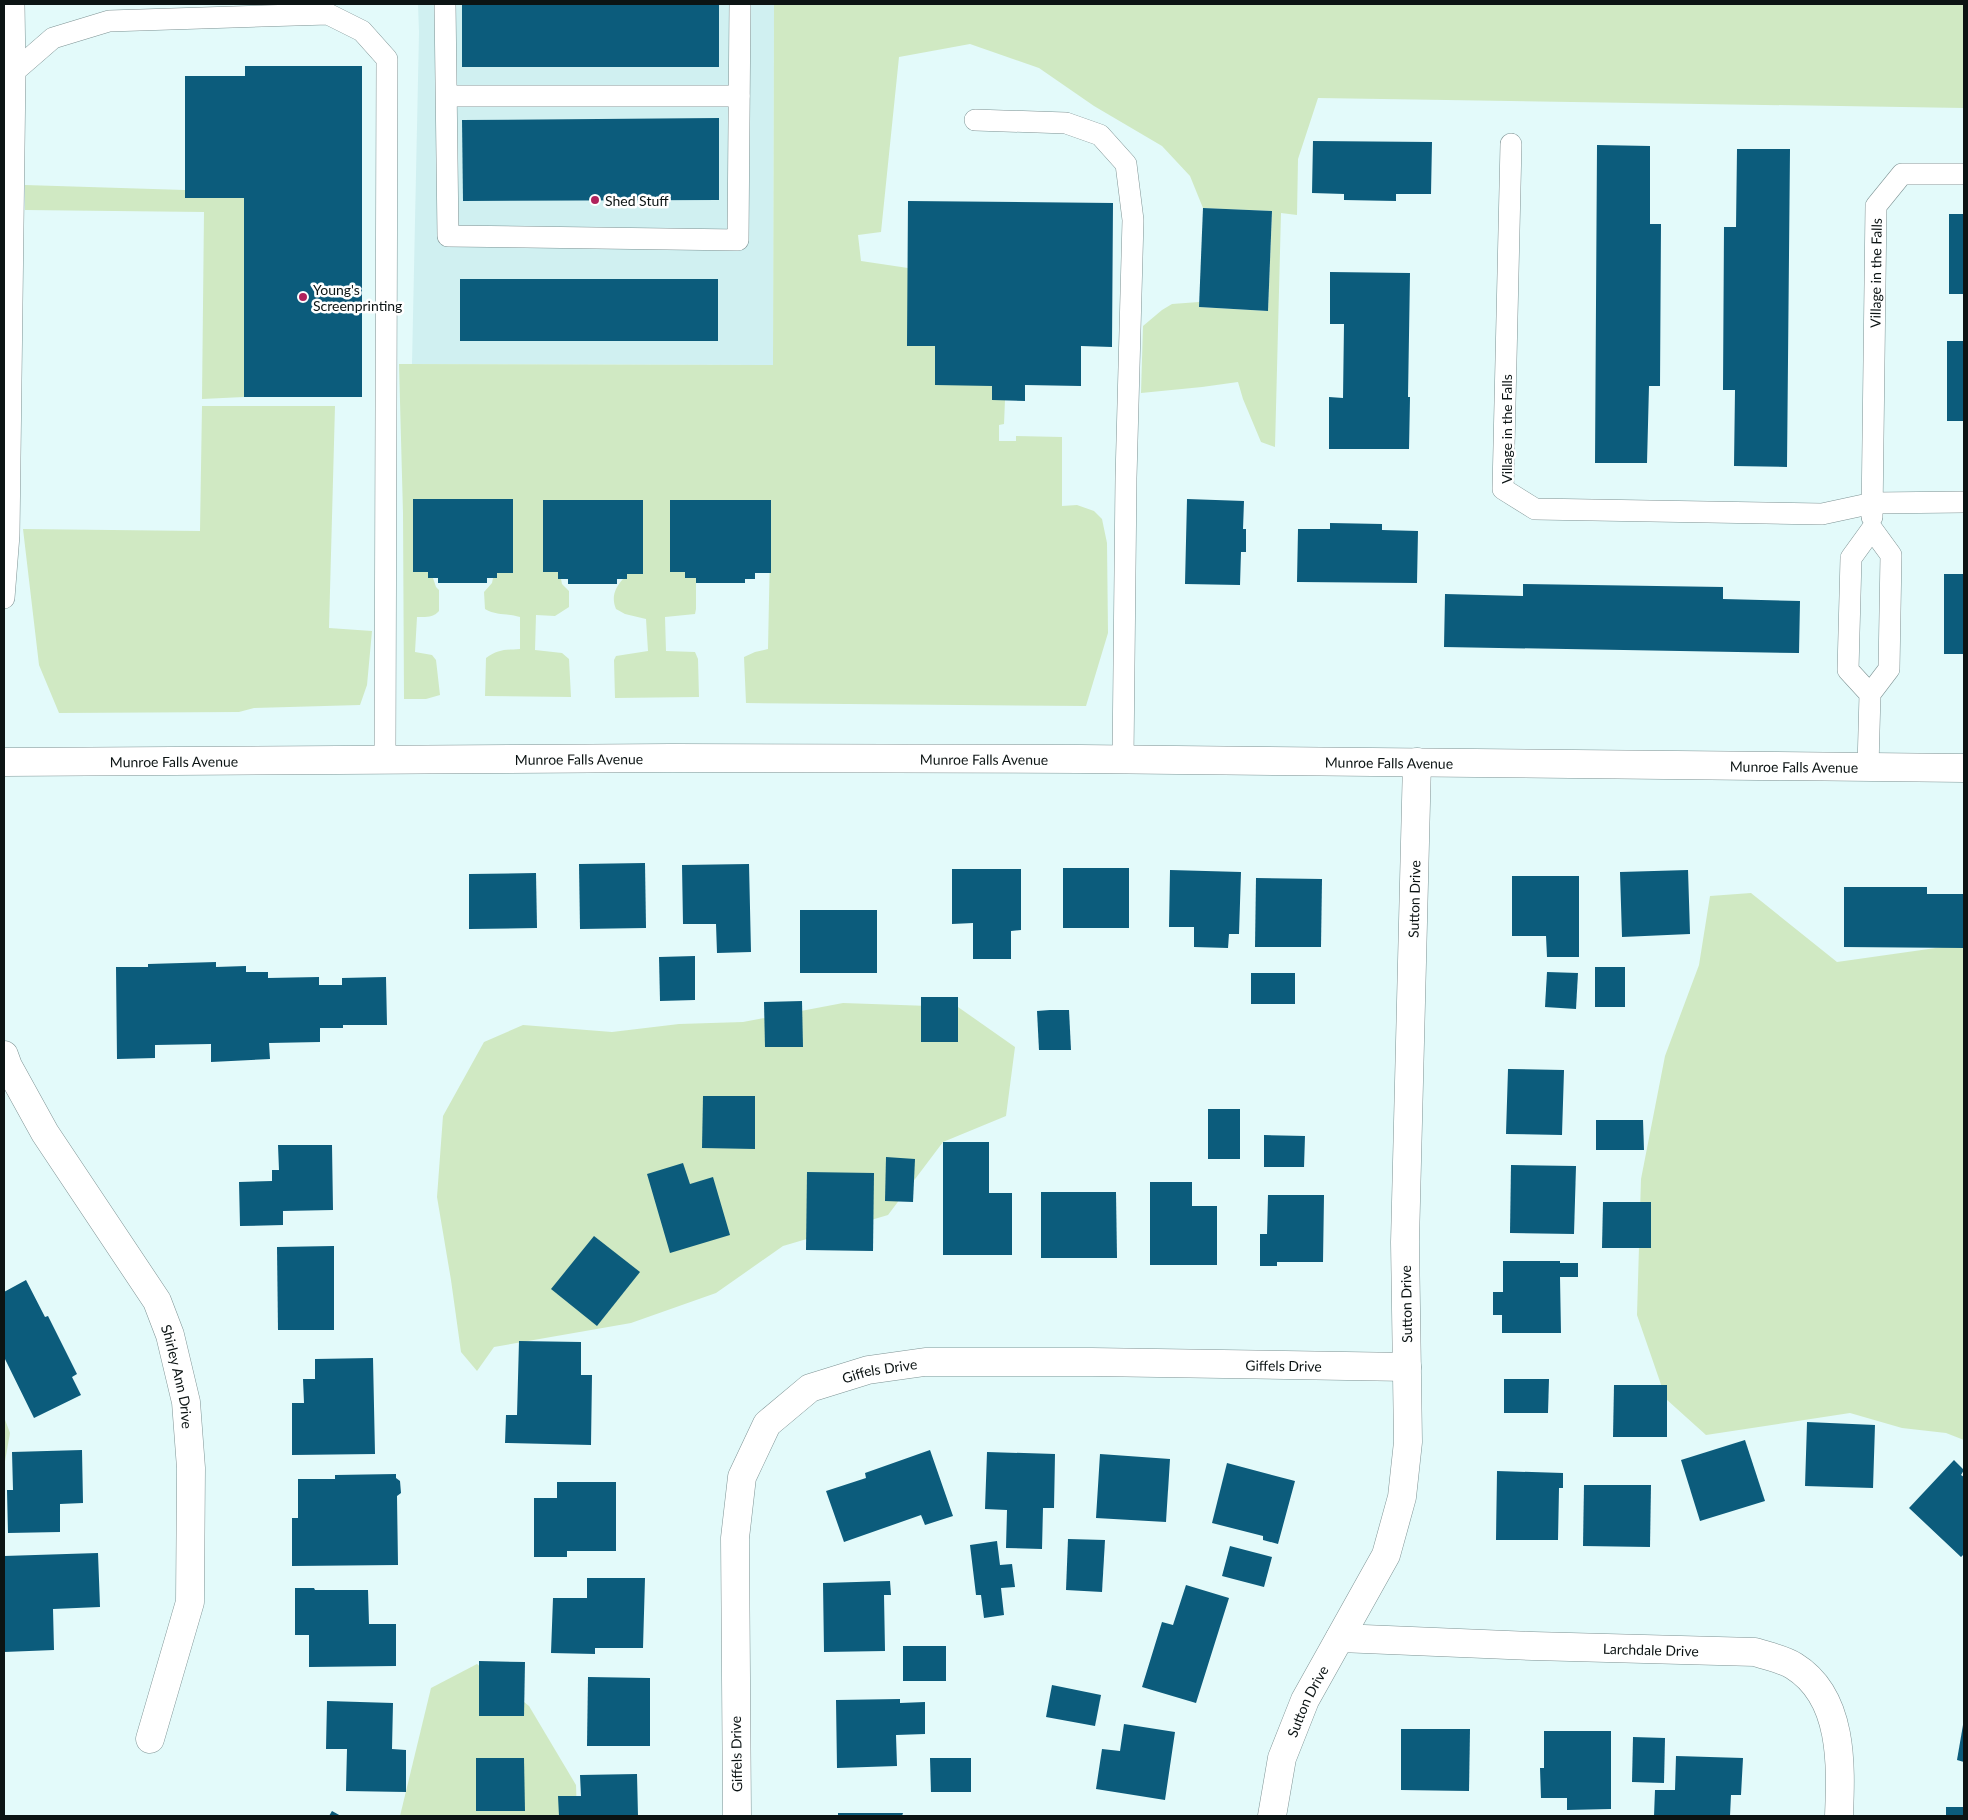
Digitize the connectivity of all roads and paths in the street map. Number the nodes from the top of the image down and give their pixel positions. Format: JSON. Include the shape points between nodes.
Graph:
{"nodes":[{"id":1,"x":14,"y":4,"type":"edge"},
{"id":2,"x":445,"y":4,"type":"edge"},
{"id":3,"x":740,"y":4,"type":"edge"},
{"id":4,"x":15,"y":71,"type":"junction"},
{"id":5,"x":447,"y":96,"type":"junction"},
{"id":6,"x":739,"y":96,"type":"junction"},
{"id":7,"x":976,"y":120,"type":"dead end"},
{"id":8,"x":1511,"y":144,"type":"dead end"},
{"id":9,"x":1964,"y":174,"type":"edge"},
{"id":10,"x":1964,"y":502,"type":"edge"},
{"id":11,"x":1873,"y":503,"type":"junction"},
{"id":12,"x":1872,"y":529,"type":"junction"},
{"id":13,"x":4,"y":598,"type":"edge"},
{"id":14,"x":1870,"y":694,"type":"junction"},
{"id":15,"x":1123,"y":759,"type":"junction"},
{"id":16,"x":385,"y":760,"type":"junction"},
{"id":17,"x":4,"y":762,"type":"edge"},
{"id":18,"x":1417,"y":762,"type":"junction"},
{"id":19,"x":1868,"y":767,"type":"junction"},
{"id":20,"x":1964,"y":768,"type":"edge"},
{"id":21,"x":4,"y":1055,"type":"edge"},
{"id":22,"x":1406,"y":1367,"type":"junction"},
{"id":23,"x":1340,"y":1638,"type":"junction"},
{"id":24,"x":150,"y":1739,"type":"dead end"},
{"id":25,"x":737,"y":1816,"type":"edge"},
{"id":26,"x":1272,"y":1816,"type":"edge"},
{"id":27,"x":1840,"y":1816,"type":"edge"}],
"edges":[{"from":1,"to":4,"type":"lane"},
{"from":2,"to":5,"type":"lane"},
{"from":3,"to":6,"type":"lane"},
{"from":4,"to":13,"type":"lane","via":[[9,535]]},
{"from":4,"to":16,"type":"lane","via":[[53,38],[109,21],[149,19],[328,14],[362,31],[387,59]]},
{"from":5,"to":6,"type":"lane"},
{"from":5,"to":6,"type":"lane","via":[[448,236],[738,240]]},
{"from":7,"to":15,"type":"lane","via":[[1066,123],[1100,135],[1126,164],[1133,220]]},
{"from":8,"to":11,"type":"lane","name":"Village in the Falls","via":[[1503,489],[1534,509],[1822,514]]},
{"from":9,"to":11,"type":"lane","name":"Village in the Falls","via":[[1902,174],[1876,206]]},
{"from":10,"to":11,"type":"lane","name":"Village in the Falls"},
{"from":11,"to":12,"type":"lane","name":"Village in the Falls"},
{"from":12,"to":14,"type":"lane","via":[[1890,555],[1890,641],[1889,669]]},
{"from":12,"to":14,"type":"lane","via":[[1850,558],[1848,670]]},
{"from":14,"to":19,"type":"lane"},
{"from":15,"to":16,"type":"street","name":"Munroe Falls Avenue"},
{"from":15,"to":18,"type":"street","name":"Munroe Falls Avenue"},
{"from":16,"to":17,"type":"street","name":"Munroe Falls Avenue"},
{"from":18,"to":19,"type":"street","name":"Munroe Falls Avenue"},
{"from":18,"to":22,"type":"street","name":"Sutton Drive","via":[[1405,1242]]},
{"from":19,"to":20,"type":"street","name":"Munroe Falls Avenue"},
{"from":21,"to":24,"type":"street","name":"Shirley Ann Drive","via":[[45,1133],[157,1301],[170,1335],[186,1402],[191,1468],[190,1602]]},
{"from":22,"to":23,"type":"street","name":"Sutton Drive","via":[[1408,1442],[1402,1497],[1386,1555]]},
{"from":22,"to":25,"type":"street","name":"Giffels Drive","via":[[925,1362],[868,1370],[810,1388],[767,1424],[742,1477],[734,1538]]},
{"from":23,"to":26,"type":"street","name":"Sutton Drive","via":[[1305,1700],[1284,1753]]},
{"from":23,"to":27,"type":"street","name":"Larchdale Drive","via":[[1755,1652],[1801,1658],[1833,1716],[1841,1771]]}]}
